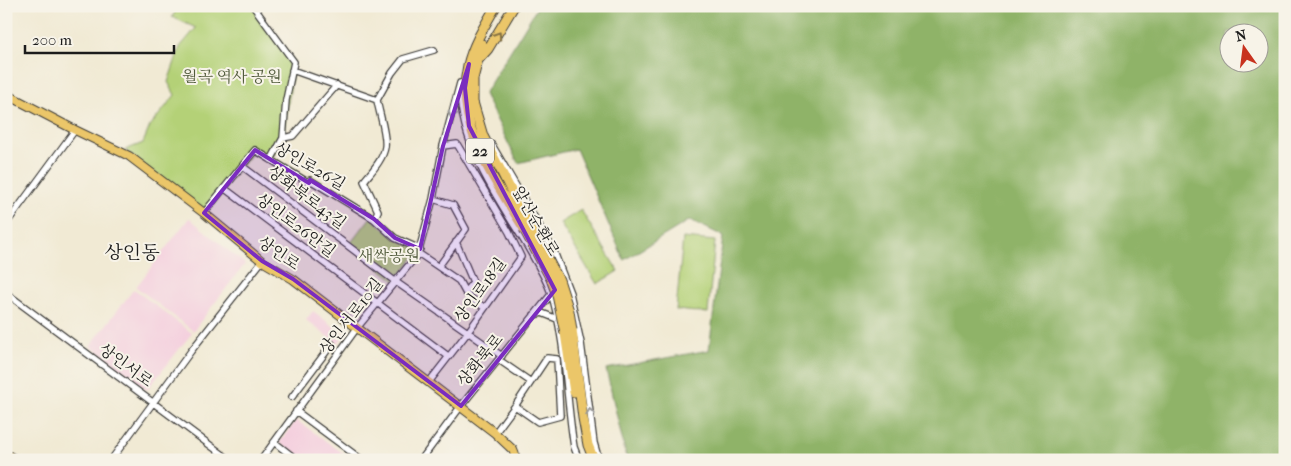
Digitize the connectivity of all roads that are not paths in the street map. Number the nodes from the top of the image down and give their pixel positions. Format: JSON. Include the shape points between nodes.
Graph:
{"nodes":[{"id":1,"x":253,"y":6,"type":"edge"},
{"id":2,"x":494,"y":6,"type":"edge"},
{"id":3,"x":502,"y":6,"type":"edge"},
{"id":4,"x":514,"y":6,"type":"edge"},
{"id":5,"x":434,"y":50,"type":"dead end"},
{"id":6,"x":474,"y":61,"type":"junction"},
{"id":7,"x":292,"y":70,"type":"junction"},
{"id":8,"x":460,"y":83,"type":"junction"},
{"id":9,"x":337,"y":85,"type":"junction"},
{"id":10,"x":6,"y":94,"type":"edge"},
{"id":11,"x":377,"y":100,"type":"junction"},
{"id":12,"x":75,"y":130,"type":"junction"},
{"id":13,"x":284,"y":138,"type":"junction"},
{"id":14,"x":443,"y":146,"type":"junction"},
{"id":15,"x":271,"y":160,"type":"junction"},
{"id":16,"x":242,"y":166,"type":"junction"},
{"id":17,"x":224,"y":188,"type":"junction"},
{"id":18,"x":433,"y":199,"type":"junction"},
{"id":19,"x":204,"y":212,"type":"junction"},
{"id":20,"x":374,"y":219,"type":"junction"},
{"id":21,"x":6,"y":224,"type":"edge"},
{"id":22,"x":456,"y":242,"type":"junction"},
{"id":23,"x":419,"y":251,"type":"junction"},
{"id":24,"x":262,"y":261,"type":"junction"},
{"id":25,"x":439,"y":266,"type":"junction"},
{"id":26,"x":565,"y":280,"type":"junction"},
{"id":27,"x":396,"y":282,"type":"junction"},
{"id":28,"x":465,"y":292,"type":"junction"},
{"id":29,"x":6,"y":293,"type":"edge"},
{"id":30,"x":551,"y":294,"type":"junction"},
{"id":31,"x":377,"y":303,"type":"junction"},
{"id":32,"x":485,"y":308,"type":"junction"},
{"id":33,"x":534,"y":315,"type":"junction"},
{"id":34,"x":558,"y":321,"type":"junction"},
{"id":35,"x":357,"y":328,"type":"junction"},
{"id":36,"x":571,"y":329,"type":"junction"},
{"id":37,"x":468,"y":332,"type":"junction"},
{"id":38,"x":332,"y":344,"type":"dead end"},
{"id":39,"x":448,"y":356,"type":"junction"},
{"id":40,"x":500,"y":358,"type":"junction"},
{"id":41,"x":429,"y":382,"type":"junction"},
{"id":42,"x":531,"y":382,"type":"junction"},
{"id":43,"x":292,"y":397,"type":"dead end"},
{"id":44,"x":154,"y":402,"type":"junction"},
{"id":45,"x":461,"y":406,"type":"junction"},
{"id":46,"x":515,"y":406,"type":"junction"},
{"id":47,"x":296,"y":411,"type":"junction"},
{"id":48,"x":496,"y":433,"type":"junction"},
{"id":49,"x":274,"y":442,"type":"junction"},
{"id":50,"x":6,"y":454,"type":"edge"},
{"id":51,"x":16,"y":460,"type":"edge"},
{"id":52,"x":111,"y":460,"type":"edge"},
{"id":53,"x":230,"y":460,"type":"edge"},
{"id":54,"x":261,"y":460,"type":"edge"},
{"id":55,"x":297,"y":460,"type":"edge"},
{"id":56,"x":362,"y":460,"type":"edge"},
{"id":57,"x":421,"y":460,"type":"edge"},
{"id":58,"x":517,"y":460,"type":"edge"},
{"id":59,"x":579,"y":460,"type":"edge"},
{"id":60,"x":588,"y":460,"type":"edge"},
{"id":61,"x":594,"y":460,"type":"edge"},
{"id":62,"x":599,"y":460,"type":"edge"}],
"edges":[{"from":1,"to":7,"type":"street","via":[[294,62]]},
{"from":2,"to":6,"type":"highway","via":[[474,39]]},
{"from":3,"to":6,"type":"highway","name":"앞산순환로","number":"22"},
{"from":6,"to":4,"type":"highway","one_way":true,"via":[[488,49]]},
{"from":5,"to":11,"type":"street","via":[[403,59]]},
{"from":6,"to":8,"type":"street","name":"상인서로10길"},
{"from":6,"to":26,"type":"street","via":[[484,129],[554,249]]},
{"from":6,"to":36,"type":"highway","name":"앞산순환로","number":"22","bridge":true,"via":[[473,102],[483,136],[527,228],[559,280]]},
{"from":7,"to":9,"type":"street"},
{"from":7,"to":13,"type":"street"},
{"from":8,"to":14,"type":"street","name":"상인서로10길","one_way":true},
{"from":8,"to":30,"type":"street","via":[[470,146],[536,261]]},
{"from":9,"to":11,"type":"street"},
{"from":9,"to":13,"type":"street","via":[[293,136]]},
{"from":10,"to":12,"type":"main road","name":"상인로"},
{"from":11,"to":20,"type":"street","via":[[385,147],[364,181],[378,211]]},
{"from":12,"to":19,"type":"main road","name":"상인로","via":[[129,156]]},
{"from":12,"to":21,"type":"street"},
{"from":13,"to":15,"type":"street"},
{"from":14,"to":18,"type":"street","name":"상인서로10길"},
{"from":14,"to":32,"type":"street","name":"상인로18길","via":[[457,144],[521,257]]},
{"from":15,"to":16,"type":"street","name":"상인로26길","via":[[255,150]]},
{"from":15,"to":20,"type":"street","name":"상인로26길"},
{"from":16,"to":17,"type":"street","name":"상인로26길"},
{"from":16,"to":27,"type":"street","name":"상화북로43길"},
{"from":17,"to":19,"type":"street","name":"상인로26길"},
{"from":17,"to":31,"type":"street","name":"상인로26안길"},
{"from":18,"to":22,"type":"street","via":[[453,205],[458,212],[466,229]]},
{"from":18,"to":23,"type":"street","name":"상인서로10길"},
{"from":19,"to":24,"type":"main road","name":"상인로"},
{"from":20,"to":23,"type":"street","name":"상인로26길","via":[[395,238]]},
{"from":22,"to":25,"type":"street"},
{"from":22,"to":28,"type":"street","via":[[473,282]]},
{"from":23,"to":25,"type":"street","name":"상인로26길"},
{"from":23,"to":27,"type":"street","name":"상인서로10길"},
{"from":24,"to":35,"type":"main road","name":"상인로","via":[[293,279]]},
{"from":24,"to":44,"type":"street"},
{"from":25,"to":28,"type":"street","name":"상인로26길","via":[[459,281]]},
{"from":26,"to":30,"type":"street","name":"상화북로"},
{"from":26,"to":36,"type":"street","via":[[570,293]]},
{"from":27,"to":31,"type":"street","name":"상인서로10길"},
{"from":27,"to":37,"type":"street","name":"상화북로43길"},
{"from":28,"to":32,"type":"street","name":"상인로26길"},
{"from":29,"to":44,"type":"street","name":"상인서로"},
{"from":30,"to":33,"type":"street","name":"상화북로"},
{"from":30,"to":34,"type":"street"},
{"from":31,"to":35,"type":"street","name":"상인서로10길"},
{"from":31,"to":39,"type":"street","name":"상인로26안길"},
{"from":32,"to":37,"type":"street","name":"상인로18길"},
{"from":33,"to":34,"type":"street","via":[[542,314]]},
{"from":33,"to":40,"type":"street","name":"상화북로"},
{"from":34,"to":36,"type":"street","via":[[567,320]]},
{"from":34,"to":59,"type":"street","via":[[574,447]]},
{"from":35,"to":41,"type":"main road","name":"상인로"},
{"from":35,"to":47,"type":"street","name":"상인서로10길"},
{"from":36,"to":60,"type":"highway","name":"앞산순환로","number":"22","via":[[580,432]]},
{"from":36,"to":61,"type":"highway","name":"앞산순환로","number":"22","via":[[584,427]]},
{"from":62,"to":36,"type":"street","one_way":true,"via":[[581,343]]},
{"from":37,"to":39,"type":"street","name":"상인로18길"},
{"from":37,"to":40,"type":"street","name":"상화북로43길"},
{"from":38,"to":43,"type":"street"},
{"from":39,"to":41,"type":"street","name":"상인로18길"},
{"from":40,"to":42,"type":"street","name":"상화북로43길"},
{"from":40,"to":45,"type":"street","name":"상화북로"},
{"from":41,"to":45,"type":"main road","name":"상인로"},
{"from":42,"to":46,"type":"street"},
{"from":42,"to":46,"type":"street","via":[[547,358],[557,359],[560,416],[538,422]]},
{"from":44,"to":52,"type":"street"},
{"from":44,"to":53,"type":"street","name":"상인서로"},
{"from":45,"to":48,"type":"main road","name":"상인로"},
{"from":45,"to":57,"type":"street","name":"상화북로"},
{"from":46,"to":48,"type":"street"},
{"from":47,"to":49,"type":"street","name":"상인서로10길"},
{"from":47,"to":56,"type":"street"},
{"from":48,"to":58,"type":"main road","name":"상인로","via":[[513,450]]},
{"from":49,"to":54,"type":"street","name":"상인서로10길"},
{"from":49,"to":55,"type":"street"},
{"from":50,"to":51,"type":"main road"}]}
